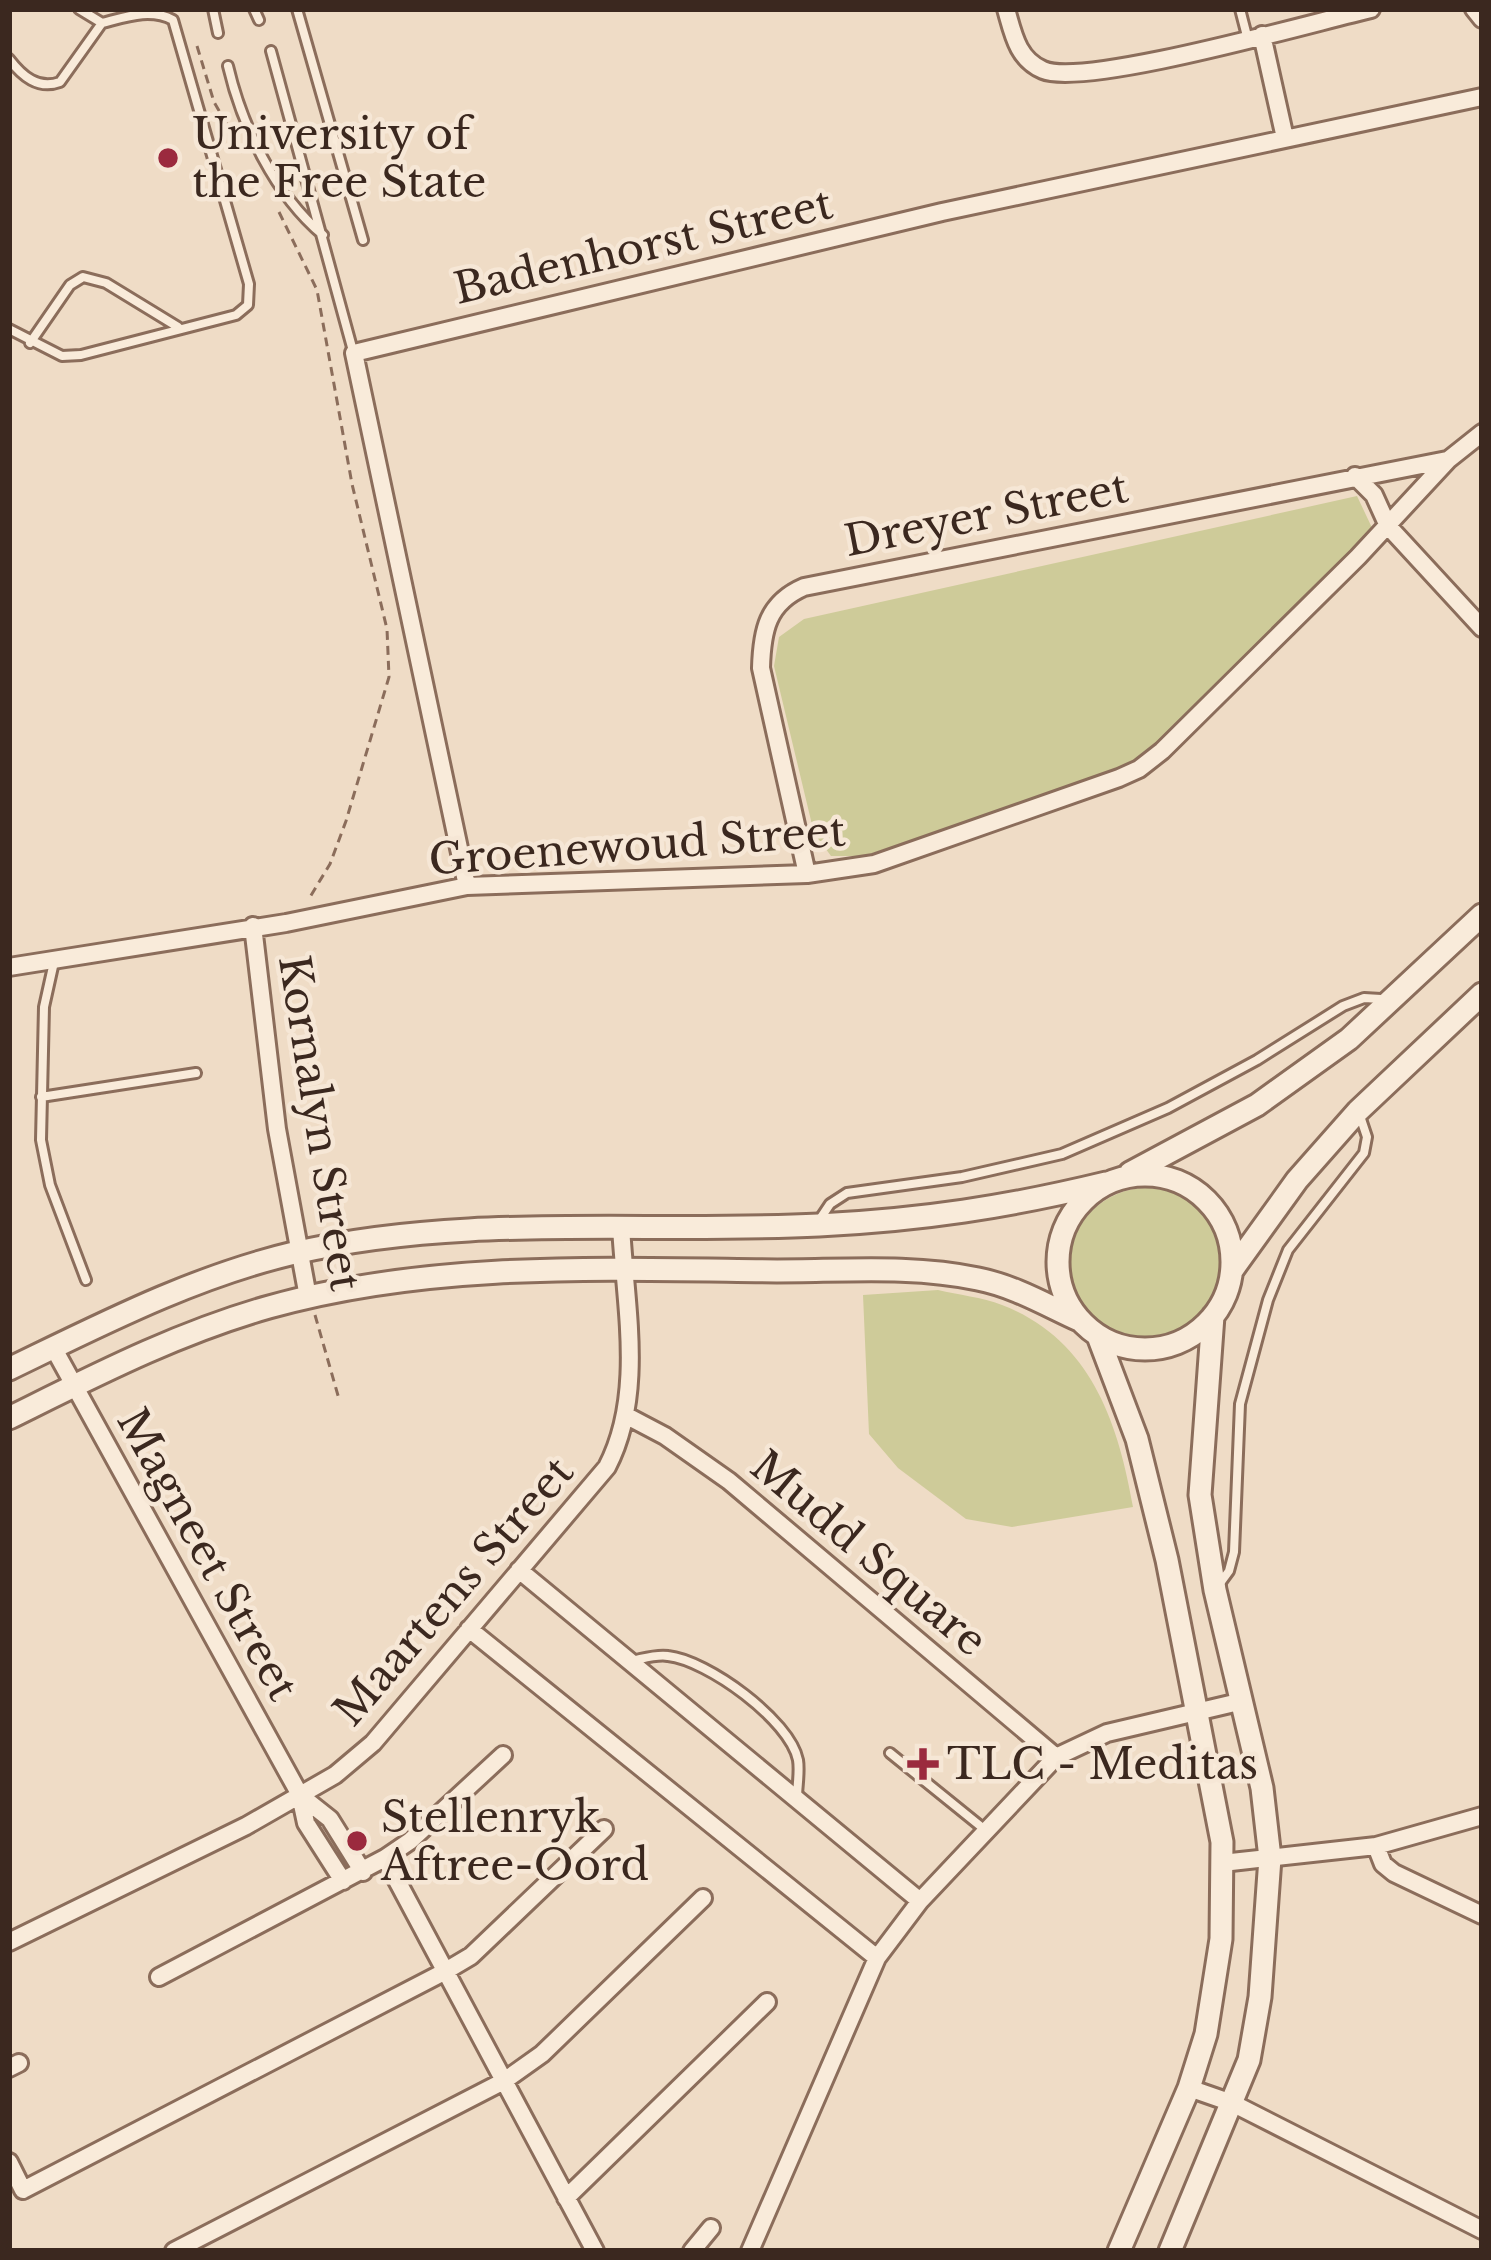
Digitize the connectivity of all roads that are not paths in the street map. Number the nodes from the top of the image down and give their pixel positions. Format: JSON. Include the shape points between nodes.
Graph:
{"nodes":[{"id":1,"x":79,"y":9,"type":"edge"},
{"id":2,"x":213,"y":9,"type":"edge"},
{"id":3,"x":254,"y":9,"type":"edge"},
{"id":4,"x":297,"y":9,"type":"edge"},
{"id":5,"x":1006,"y":9,"type":"edge"},
{"id":6,"x":1240,"y":9,"type":"edge"},
{"id":7,"x":1371,"y":9,"type":"edge"},
{"id":8,"x":1474,"y":9,"type":"edge"},
{"id":9,"x":1482,"y":19,"type":"edge"},
{"id":10,"x":259,"y":20,"type":"dead end"},
{"id":11,"x":102,"y":23,"type":"junction"},
{"id":12,"x":218,"y":33,"type":"dead end"},
{"id":13,"x":1255,"y":36,"type":"junction"},
{"id":14,"x":271,"y":51,"type":"dead end"},
{"id":15,"x":9,"y":59,"type":"edge"},
{"id":16,"x":228,"y":66,"type":"dead end"},
{"id":17,"x":1482,"y":97,"type":"edge"},
{"id":18,"x":1285,"y":138,"type":"junction"},
{"id":19,"x":324,"y":236,"type":"junction"},
{"id":20,"x":363,"y":240,"type":"dead end"},
{"id":21,"x":178,"y":327,"type":"junction"},
{"id":22,"x":9,"y":329,"type":"edge"},
{"id":23,"x":30,"y":343,"type":"junction"},
{"id":24,"x":354,"y":353,"type":"junction"},
{"id":25,"x":1482,"y":433,"type":"edge"},
{"id":26,"x":1448,"y":460,"type":"junction"},
{"id":27,"x":1355,"y":476,"type":"junction"},
{"id":28,"x":1388,"y":526,"type":"junction"},
{"id":29,"x":1482,"y":628,"type":"edge"},
{"id":30,"x":800,"y":835,"type":"junction"},
{"id":31,"x":832,"y":872,"type":"junction"},
{"id":32,"x":807,"y":874,"type":"junction"},
{"id":33,"x":466,"y":886,"type":"junction"},
{"id":34,"x":1482,"y":915,"type":"edge"},
{"id":35,"x":253,"y":926,"type":"junction"},
{"id":36,"x":54,"y":962,"type":"junction"},
{"id":37,"x":9,"y":967,"type":"edge"},
{"id":38,"x":1482,"y":994,"type":"edge"},
{"id":39,"x":1396,"y":998,"type":"junction"},
{"id":40,"x":196,"y":1073,"type":"dead end"},
{"id":41,"x":41,"y":1097,"type":"junction"},
{"id":42,"x":1358,"y":1111,"type":"junction"},
{"id":43,"x":1115,"y":1179,"type":"junction"},
{"id":44,"x":816,"y":1225,"type":"junction"},
{"id":45,"x":621,"y":1226,"type":"junction"},
{"id":46,"x":297,"y":1252,"type":"junction"},
{"id":47,"x":623,"y":1269,"type":"junction"},
{"id":48,"x":1233,"y":1269,"type":"junction"},
{"id":49,"x":86,"y":1280,"type":"dead end"},
{"id":50,"x":308,"y":1297,"type":"junction"},
{"id":51,"x":1213,"y":1316,"type":"junction"},
{"id":52,"x":1079,"y":1320,"type":"junction"},
{"id":53,"x":1098,"y":1336,"type":"junction"},
{"id":54,"x":53,"y":1347,"type":"junction"},
{"id":55,"x":9,"y":1369,"type":"edge"},
{"id":56,"x":74,"y":1386,"type":"junction"},
{"id":57,"x":627,"y":1416,"type":"junction"},
{"id":58,"x":9,"y":1418,"type":"edge"},
{"id":59,"x":519,"y":1570,"type":"junction"},
{"id":60,"x":1214,"y":1590,"type":"junction"},
{"id":61,"x":469,"y":1629,"type":"junction"},
{"id":62,"x":629,"y":1661,"type":"junction"},
{"id":63,"x":1243,"y":1701,"type":"junction"},
{"id":64,"x":1198,"y":1714,"type":"junction"},
{"id":65,"x":890,"y":1753,"type":"dead end"},
{"id":66,"x":503,"y":1755,"type":"dead end"},
{"id":67,"x":1056,"y":1756,"type":"junction"},
{"id":68,"x":300,"y":1795,"type":"junction"},
{"id":69,"x":797,"y":1800,"type":"junction"},
{"id":70,"x":1482,"y":1816,"type":"edge"},
{"id":71,"x":604,"y":1829,"type":"dead end"},
{"id":72,"x":985,"y":1830,"type":"junction"},
{"id":73,"x":1376,"y":1846,"type":"junction"},
{"id":74,"x":385,"y":1858,"type":"junction"},
{"id":75,"x":1270,"y":1858,"type":"junction"},
{"id":76,"x":1222,"y":1863,"type":"junction"},
{"id":77,"x":363,"y":1872,"type":"junction"},
{"id":78,"x":343,"y":1881,"type":"junction"},
{"id":79,"x":703,"y":1898,"type":"dead end"},
{"id":80,"x":920,"y":1901,"type":"junction"},
{"id":81,"x":1482,"y":1915,"type":"edge"},
{"id":82,"x":9,"y":1942,"type":"edge"},
{"id":83,"x":877,"y":1958,"type":"junction"},
{"id":84,"x":444,"y":1972,"type":"junction"},
{"id":85,"x":159,"y":1977,"type":"dead end"},
{"id":86,"x":767,"y":2002,"type":"dead end"},
{"id":87,"x":504,"y":2081,"type":"junction"},
{"id":88,"x":1189,"y":2088,"type":"junction"},
{"id":89,"x":1232,"y":2104,"type":"junction"},
{"id":90,"x":9,"y":2162,"type":"edge"},
{"id":91,"x":566,"y":2198,"type":"junction"},
{"id":92,"x":711,"y":2228,"type":"dead end"},
{"id":93,"x":1482,"y":2230,"type":"edge"},
{"id":94,"x":174,"y":2251,"type":"edge"},
{"id":95,"x":595,"y":2251,"type":"edge"},
{"id":96,"x":692,"y":2251,"type":"edge"},
{"id":97,"x":750,"y":2251,"type":"edge"},
{"id":98,"x":1119,"y":2251,"type":"edge"},
{"id":99,"x":1170,"y":2251,"type":"edge"}],
"edges":[{"from":1,"to":11,"type":"lane"},
{"from":2,"to":12,"type":"lane"},
{"from":3,"to":10,"type":"lane"},
{"from":4,"to":20,"type":"lane"},
{"from":5,"to":13,"type":"street","via":[[1018,49],[1057,75],[1104,72]]},
{"from":6,"to":13,"type":"lane"},
{"from":7,"to":13,"type":"street"},
{"from":8,"to":9,"type":"street"},
{"from":11,"to":15,"type":"lane","via":[[60,82],[42,85]]},
{"from":11,"to":21,"type":"lane","via":[[142,14],[173,20],[242,252],[251,296],[243,310]]},
{"from":13,"to":18,"type":"street"},
{"from":14,"to":19,"type":"lane"},
{"from":16,"to":19,"type":"lane","via":[[277,182]]},
{"from":17,"to":18,"type":"street","name":"Badenhorst Street"},
{"from":18,"to":24,"type":"street","name":"Badenhorst Street"},
{"from":19,"to":24,"type":"lane"},
{"from":21,"to":23,"type":"lane","via":[[81,355]]},
{"from":21,"to":23,"type":"lane","via":[[82,277]]},
{"from":22,"to":23,"type":"lane"},
{"from":24,"to":33,"type":"street"},
{"from":25,"to":26,"type":"street","name":"Groenewoud Street"},
{"from":26,"to":27,"type":"street","name":"Dreyer Street"},
{"from":26,"to":28,"type":"street","name":"Groenewoud Street"},
{"from":27,"to":28,"type":"street"},
{"from":27,"to":30,"type":"street","name":"Dreyer Street","via":[[785,596],[770,612],[760,668]]},
{"from":28,"to":29,"type":"street"},
{"from":28,"to":31,"type":"street","name":"Groenewoud Street","via":[[1139,769]]},
{"from":30,"to":31,"type":"street","name":"Dreyer Street"},
{"from":30,"to":32,"type":"street","name":"Dreyer Street"},
{"from":31,"to":32,"type":"street","name":"Groenewoud Street"},
{"from":32,"to":33,"type":"street","name":"Groenewoud Street"},
{"from":33,"to":35,"type":"street","name":"Groenewoud Street"},
{"from":34,"to":39,"type":"street"},
{"from":35,"to":36,"type":"street","name":"Groenewoud Street"},
{"from":35,"to":46,"type":"street","name":"Kornalyn Street"},
{"from":36,"to":37,"type":"street","name":"Groenewoud Street"},
{"from":36,"to":41,"type":"lane"},
{"from":38,"to":42,"type":"street"},
{"from":39,"to":43,"type":"street","via":[[1257,1105]]},
{"from":39,"to":44,"type":"lane","via":[[1343,1006],[1168,1108],[1062,1154],[847,1193]]},
{"from":40,"to":41,"type":"lane"},
{"from":41,"to":49,"type":"lane","via":[[50,1185]]},
{"from":42,"to":48,"type":"street"},
{"from":42,"to":60,"type":"lane","via":[[1364,1153],[1288,1250],[1252,1349],[1240,1404],[1234,1552]]},
{"from":43,"to":44,"type":"street","via":[[969,1214]]},
{"from":43,"to":48,"type":"street","via":[[1152,1174],[1203,1195],[1221,1216]]},
{"from":43,"to":52,"type":"street","via":[[1080,1202],[1063,1229],[1056,1261],[1062,1293]]},
{"from":44,"to":45,"type":"street"},
{"from":45,"to":46,"type":"street","via":[[455,1231]]},
{"from":45,"to":47,"type":"street","name":"Maartens Street"},
{"from":46,"to":50,"type":"street","name":"Kornalyn Street"},
{"from":46,"to":54,"type":"street","via":[[164,1294]]},
{"from":47,"to":50,"type":"street","via":[[440,1276]]},
{"from":47,"to":52,"type":"street","via":[[942,1273],[1022,1292]]},
{"from":47,"to":57,"type":"street","name":"Maartens Street"},
{"from":48,"to":51,"type":"street"},
{"from":50,"to":56,"type":"street","via":[[214,1324]]},
{"from":51,"to":53,"type":"street","via":[[1182,1342],[1154,1350]]},
{"from":51,"to":60,"type":"street","via":[[1200,1495]]},
{"from":52,"to":53,"type":"street"},
{"from":53,"to":64,"type":"street","via":[[1137,1439]]},
{"from":54,"to":55,"type":"street"},
{"from":54,"to":56,"type":"street","name":"Magneet Street"},
{"from":56,"to":58,"type":"street"},
{"from":56,"to":68,"type":"street","name":"Magneet Street"},
{"from":57,"to":59,"type":"street","name":"Maartens Street","via":[[607,1467]]},
{"from":57,"to":67,"type":"street","name":"Mudd Square","via":[[729,1481]]},
{"from":59,"to":61,"type":"street","name":"Maartens Street"},
{"from":59,"to":62,"type":"street"},
{"from":60,"to":63,"type":"street"},
{"from":61,"to":68,"type":"street","name":"Maartens Street","via":[[373,1743]]},
{"from":61,"to":83,"type":"street"},
{"from":62,"to":69,"type":"street"},
{"from":62,"to":69,"type":"lane","via":[[665,1655],[693,1662],[774,1720],[798,1761]]},
{"from":63,"to":64,"type":"street"},
{"from":63,"to":75,"type":"street"},
{"from":64,"to":67,"type":"street","via":[[1107,1733]]},
{"from":64,"to":76,"type":"street"},
{"from":65,"to":72,"type":"lane"},
{"from":66,"to":74,"type":"street"},
{"from":67,"to":72,"type":"street"},
{"from":68,"to":77,"type":"street","via":[[330,1819]]},
{"from":68,"to":78,"type":"street","via":[[306,1823]]},
{"from":68,"to":82,"type":"street","name":"Maartens Street"},
{"from":69,"to":80,"type":"street"},
{"from":70,"to":73,"type":"street"},
{"from":71,"to":84,"type":"street","via":[[471,1956]]},
{"from":72,"to":80,"type":"street"},
{"from":73,"to":75,"type":"street"},
{"from":73,"to":81,"type":"street","via":[[1394,1874]]},
{"from":74,"to":77,"type":"street"},
{"from":74,"to":84,"type":"street"},
{"from":75,"to":76,"type":"street"},
{"from":75,"to":89,"type":"street","via":[[1261,1997]]},
{"from":76,"to":88,"type":"street","via":[[1221,1939]]},
{"from":77,"to":78,"type":"street"},
{"from":78,"to":85,"type":"street"},
{"from":79,"to":87,"type":"street"},
{"from":80,"to":83,"type":"street"},
{"from":83,"to":97,"type":"street"},
{"from":84,"to":87,"type":"street"},
{"from":84,"to":90,"type":"street","via":[[23,2190]]},
{"from":86,"to":91,"type":"street"},
{"from":87,"to":91,"type":"street"},
{"from":87,"to":94,"type":"street"},
{"from":88,"to":89,"type":"street"},
{"from":88,"to":98,"type":"street"},
{"from":89,"to":93,"type":"street"},
{"from":89,"to":99,"type":"street"},
{"from":91,"to":95,"type":"street"},
{"from":92,"to":96,"type":"street"}]}
